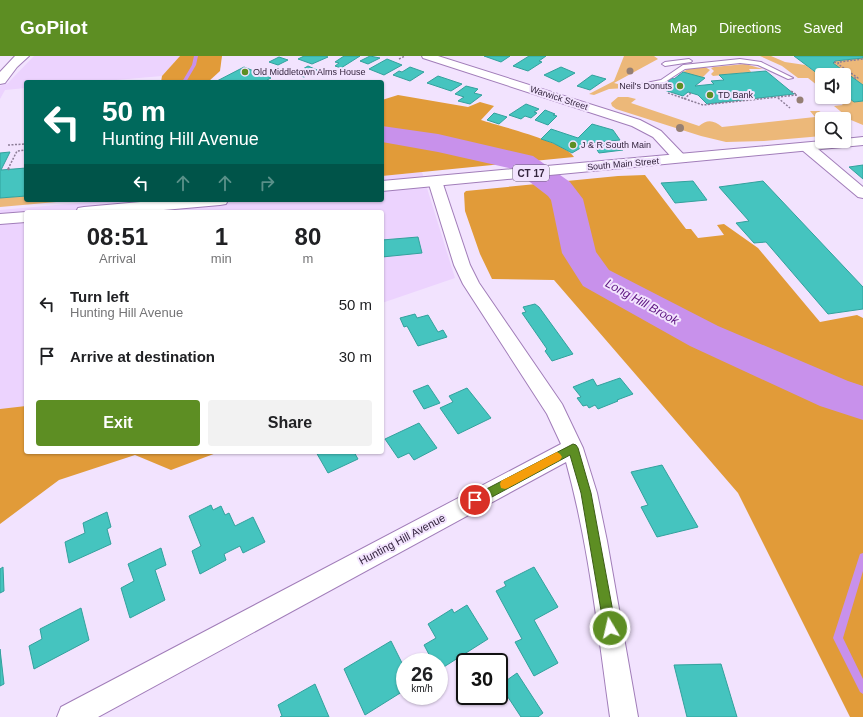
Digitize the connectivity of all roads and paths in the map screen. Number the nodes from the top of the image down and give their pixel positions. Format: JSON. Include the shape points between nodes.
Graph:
{"nodes":[{"id":1,"x":23,"y":56,"type":"edge"},
{"id":2,"x":405,"y":56,"type":"edge"},
{"id":3,"x":427,"y":56,"type":"edge"},
{"id":4,"x":399,"y":59,"type":"dead end"},
{"id":5,"x":863,"y":59,"type":"edge"},
{"id":6,"x":760,"y":60,"type":"dead end"},
{"id":7,"x":834,"y":62,"type":"dead end"},
{"id":8,"x":838,"y":63,"type":"junction"},
{"id":9,"x":666,"y":64,"type":"dead end"},
{"id":10,"x":790,"y":78,"type":"dead end"},
{"id":11,"x":854,"y":78,"type":"dead end"},
{"id":12,"x":0,"y":80,"type":"edge"},
{"id":13,"x":639,"y":85,"type":"dead end"},
{"id":14,"x":786,"y":87,"type":"dead end"},
{"id":15,"x":665,"y":93,"type":"dead end"},
{"id":16,"x":691,"y":93,"type":"dead end"},
{"id":17,"x":778,"y":98,"type":"junction"},
{"id":18,"x":684,"y":99,"type":"junction"},
{"id":19,"x":790,"y":108,"type":"dead end"},
{"id":20,"x":863,"y":141,"type":"edge"},
{"id":21,"x":24,"y":144,"type":"edge"},
{"id":22,"x":8,"y":145,"type":"dead end"},
{"id":23,"x":807,"y":147,"type":"junction"},
{"id":24,"x":24,"y":150,"type":"edge"},
{"id":25,"x":681,"y":159,"type":"junction"},
{"id":26,"x":8,"y":170,"type":"dead end"},
{"id":27,"x":435,"y":181,"type":"junction"},
{"id":28,"x":384,"y":186,"type":"edge"},
{"id":29,"x":863,"y":194,"type":"edge"},
{"id":30,"x":197,"y":202,"type":"edge"},
{"id":31,"x":107,"y":210,"type":"edge"},
{"id":32,"x":24,"y":217,"type":"edge"},
{"id":33,"x":0,"y":219,"type":"edge"},
{"id":34,"x":573,"y":448,"type":"junction"},
{"id":35,"x":71,"y":717,"type":"edge"},
{"id":36,"x":624,"y":717,"type":"edge"}],
"edges":[{"from":1,"to":12,"type":"main road"},
{"from":2,"to":4,"type":"path"},
{"from":3,"to":25,"type":"street","name":"Warwick Street","via":[[636,123],[657,134]]},
{"from":5,"to":8,"type":"path"},
{"from":6,"to":9,"type":"lane","via":[[742,56]]},
{"from":7,"to":8,"type":"path"},
{"from":8,"to":11,"type":"path","via":[[858,78]]},
{"from":10,"to":13,"type":"lane","via":[[759,63],[740,61],[683,67],[663,81]]},
{"from":14,"to":17,"type":"path","via":[[797,96]]},
{"from":15,"to":18,"type":"path"},
{"from":16,"to":18,"type":"path"},
{"from":17,"to":18,"type":"path","via":[[703,105]]},
{"from":17,"to":19,"type":"path"},
{"from":20,"to":23,"type":"main road","name":"South Main Street","number":"CT 17"},
{"from":21,"to":22,"type":"path"},
{"from":23,"to":25,"type":"main road","name":"South Main Street","number":"CT 17"},
{"from":23,"to":29,"type":"street"},
{"from":24,"to":26,"type":"path","via":[[18,151]]},
{"from":25,"to":27,"type":"main road","name":"South Main Street","number":"CT 17"},
{"from":27,"to":28,"type":"main road","name":"South Main Street","number":"CT 17"},
{"from":27,"to":34,"type":"street","via":[[462,265],[471,284],[556,410]]},
{"from":30,"to":31,"type":"main road"},
{"from":32,"to":33,"type":"main road"},
{"from":34,"to":35,"type":"street","name":"Hunting Hill Avenue"},
{"from":34,"to":36,"type":"street","via":[[596,541]]}]}
